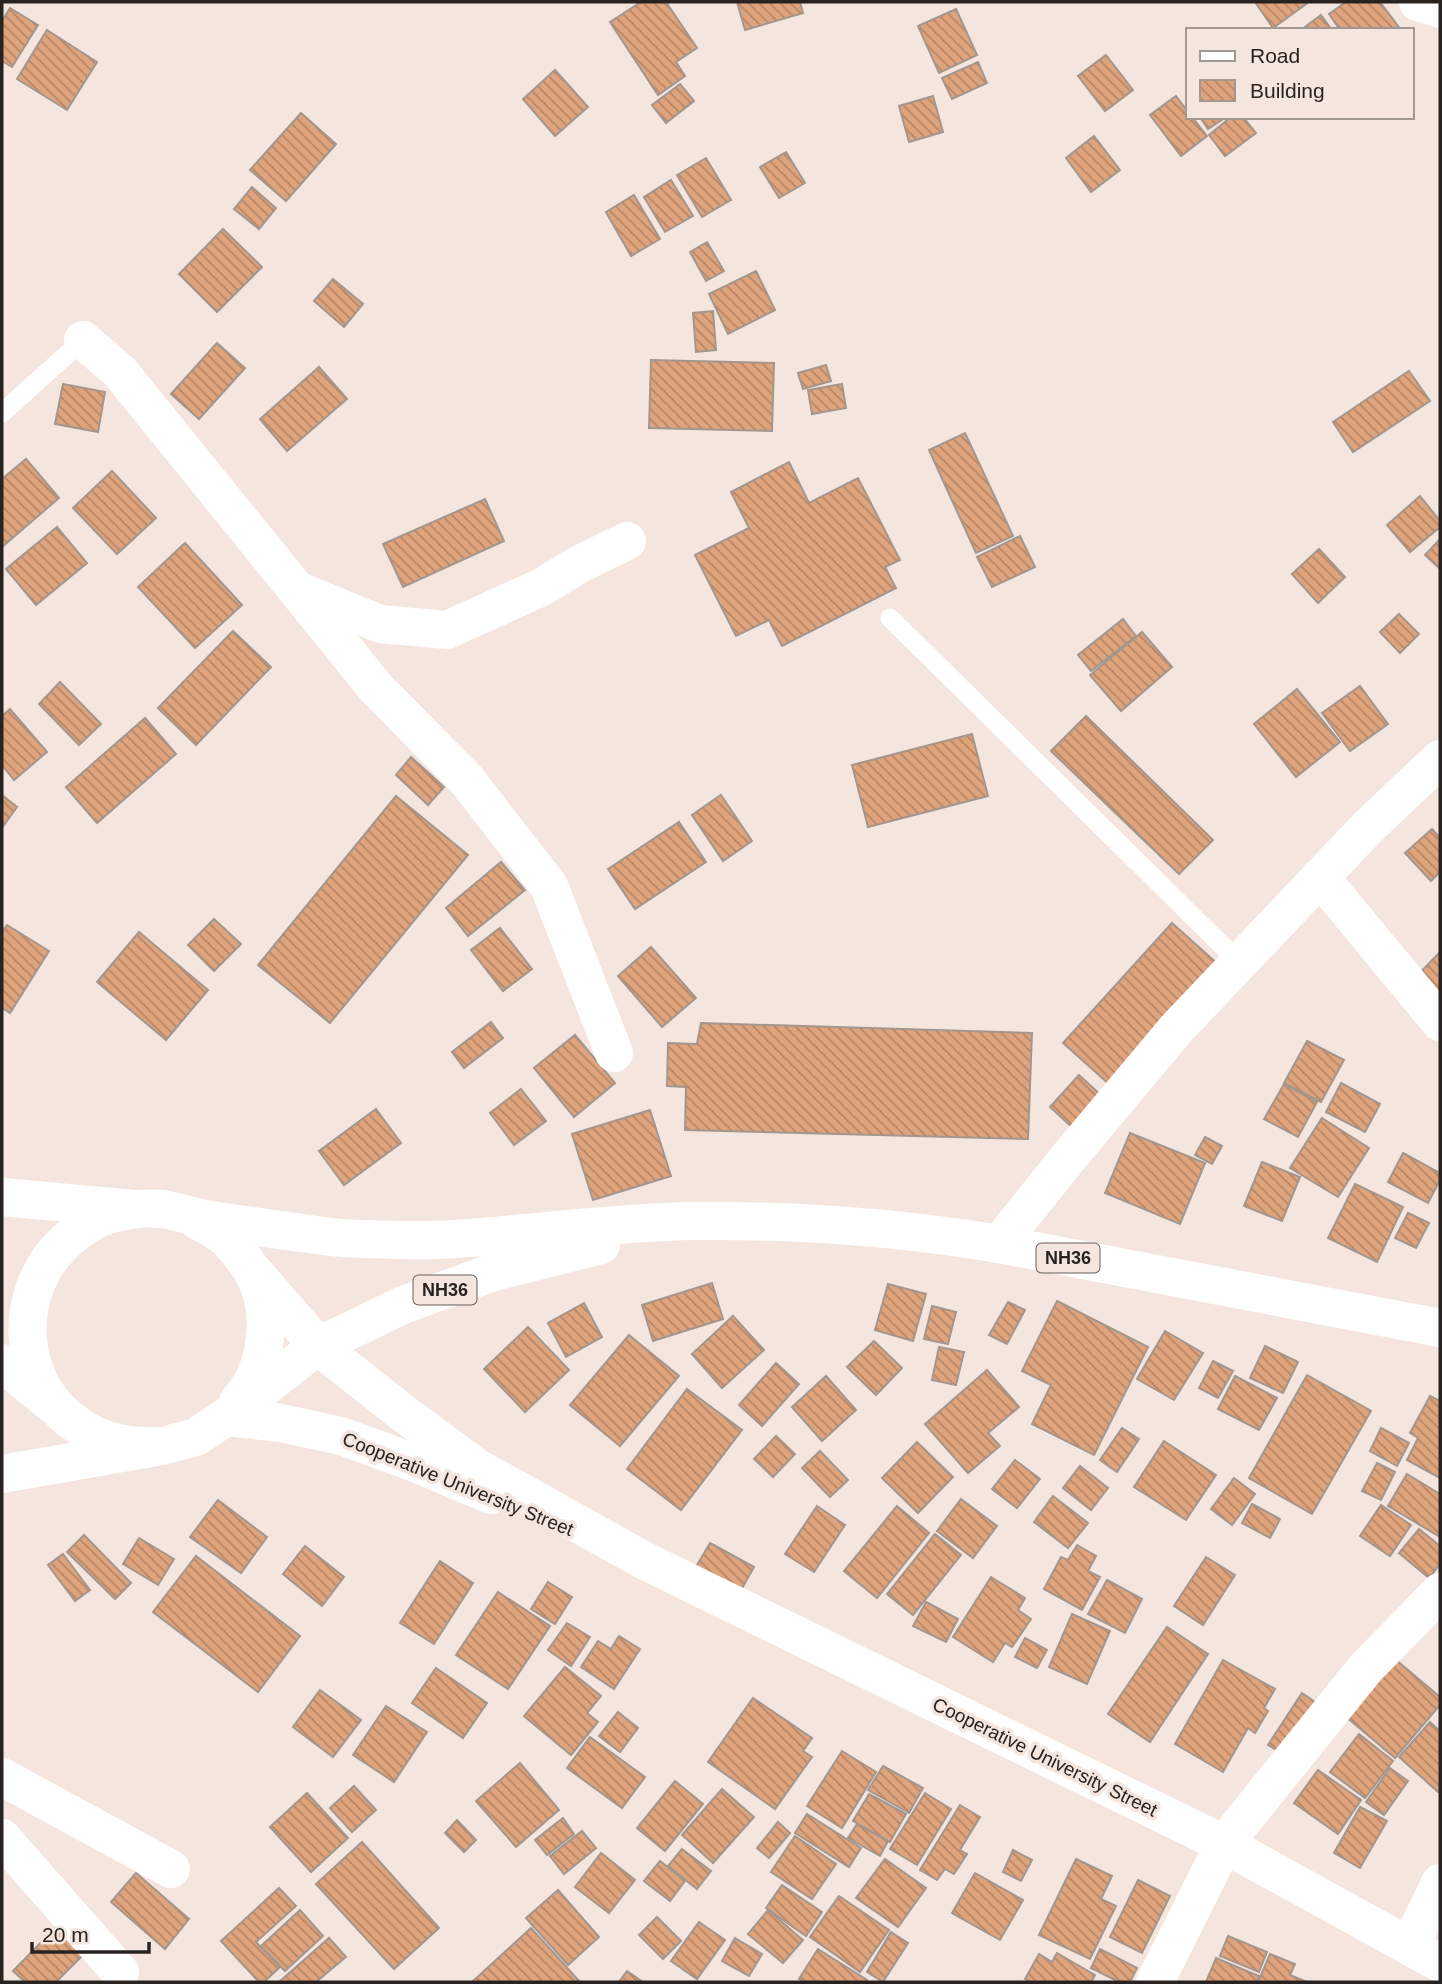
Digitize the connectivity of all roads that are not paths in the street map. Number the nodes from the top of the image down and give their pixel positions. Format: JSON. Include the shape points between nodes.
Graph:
{"nodes":[{"id":1,"x":1418,"y":2,"type":"edge"},
{"id":2,"x":1440,"y":9,"type":"edge"},
{"id":3,"x":83,"y":340,"type":"joint"},
{"id":4,"x":2,"y":413,"type":"edge"},
{"id":5,"x":627,"y":541,"type":"dead end"},
{"id":6,"x":297,"y":591,"type":"junction"},
{"id":7,"x":890,"y":618,"type":"dead end"},
{"id":8,"x":1440,"y":759,"type":"edge"},
{"id":9,"x":1320,"y":877,"type":"junction"},
{"id":10,"x":1239,"y":962,"type":"junction"},
{"id":11,"x":1440,"y":1022,"type":"edge"},
{"id":12,"x":614,"y":1053,"type":"dead end"},
{"id":13,"x":2,"y":1197,"type":"edge"},
{"id":14,"x":134,"y":1209,"type":"junction"},
{"id":15,"x":193,"y":1217,"type":"junction"},
{"id":16,"x":691,"y":1222,"type":"junction"},
{"id":17,"x":999,"y":1244,"type":"junction"},
{"id":18,"x":253,"y":1271,"type":"junction"},
{"id":19,"x":37,"y":1278,"type":"junction"},
{"id":20,"x":2,"y":1306,"type":"edge"},
{"id":21,"x":1440,"y":1328,"type":"edge"},
{"id":22,"x":318,"y":1346,"type":"junction"},
{"id":23,"x":2,"y":1363,"type":"edge"},
{"id":24,"x":56,"y":1407,"type":"junction"},
{"id":25,"x":226,"y":1417,"type":"junction"},
{"id":26,"x":162,"y":1446,"type":"junction"},
{"id":27,"x":2,"y":1474,"type":"edge"},
{"id":28,"x":645,"y":1561,"type":"junction"},
{"id":29,"x":1440,"y":1592,"type":"edge"},
{"id":30,"x":2,"y":1777,"type":"edge"},
{"id":31,"x":2,"y":1838,"type":"edge"},
{"id":32,"x":1224,"y":1844,"type":"junction"},
{"id":33,"x":171,"y":1869,"type":"dead end"},
{"id":34,"x":1440,"y":1883,"type":"edge"},
{"id":35,"x":1425,"y":1955,"type":"edge"},
{"id":36,"x":120,"y":1972,"type":"dead end"},
{"id":37,"x":1155,"y":1982,"type":"edge"}],
"edges":[{"from":1,"to":2,"type":"main road"},
{"from":3,"to":4,"type":"lane"},
{"from":3,"to":6,"type":"main road","via":[[120,372]]},
{"from":5,"to":6,"type":"main road","via":[[540,588],[447,630],[380,624]]},
{"from":6,"to":12,"type":"main road","via":[[376,688],[466,779],[549,887]]},
{"from":7,"to":10,"type":"lane"},
{"from":8,"to":9,"type":"main road"},
{"from":9,"to":10,"type":"main road"},
{"from":9,"to":11,"type":"main road"},
{"from":10,"to":17,"type":"main road","via":[[1177,1028]]},
{"from":13,"to":14,"type":"main road"},
{"from":14,"to":15,"type":"main road","number":"NH36","via":[[164,1209]]},
{"from":14,"to":19,"type":"main road","number":"NH36","via":[[104,1216],[77,1231],[54,1252]]},
{"from":15,"to":16,"type":"main road","number":"NH36","via":[[328,1237],[435,1241]]},
{"from":15,"to":18,"type":"main road","number":"NH36","via":[[228,1239]]},
{"from":16,"to":17,"type":"main road","number":"NH36","via":[[862,1226]]},
{"from":16,"to":22,"type":"main road","number":"NH36","via":[[494,1272],[403,1305]]},
{"from":17,"to":21,"type":"main road","number":"NH36"},
{"from":18,"to":22,"type":"main road","name":"Cooperative University Street"},
{"from":18,"to":25,"type":"main road","number":"NH36","via":[[263,1301],[266,1333],[260,1364],[247,1393]]},
{"from":19,"to":20,"type":"main road","number":"NH36"},
{"from":19,"to":24,"type":"main road","number":"NH36","via":[[28,1311],[28,1345],[37,1378]]},
{"from":22,"to":25,"type":"main road","number":"NH36"},
{"from":22,"to":28,"type":"main road","name":"Cooperative University Street","via":[[476,1467]]},
{"from":23,"to":24,"type":"main road"},
{"from":24,"to":26,"type":"main road","number":"NH36","via":[[104,1440],[133,1447]]},
{"from":25,"to":26,"type":"main road","number":"NH36","via":[[197,1437]]},
{"from":25,"to":28,"type":"main road","name":"Cooperative University Street","via":[[341,1436]]},
{"from":26,"to":27,"type":"main road","number":"NH36"},
{"from":28,"to":32,"type":"main road","name":"Cooperative University Street"},
{"from":29,"to":32,"type":"main road","via":[[1365,1669]]},
{"from":30,"to":33,"type":"main road"},
{"from":31,"to":36,"type":"main road"},
{"from":32,"to":35,"type":"main road","name":"Cooperative University Street"},
{"from":32,"to":37,"type":"main road"},
{"from":34,"to":35,"type":"main road"}]}
